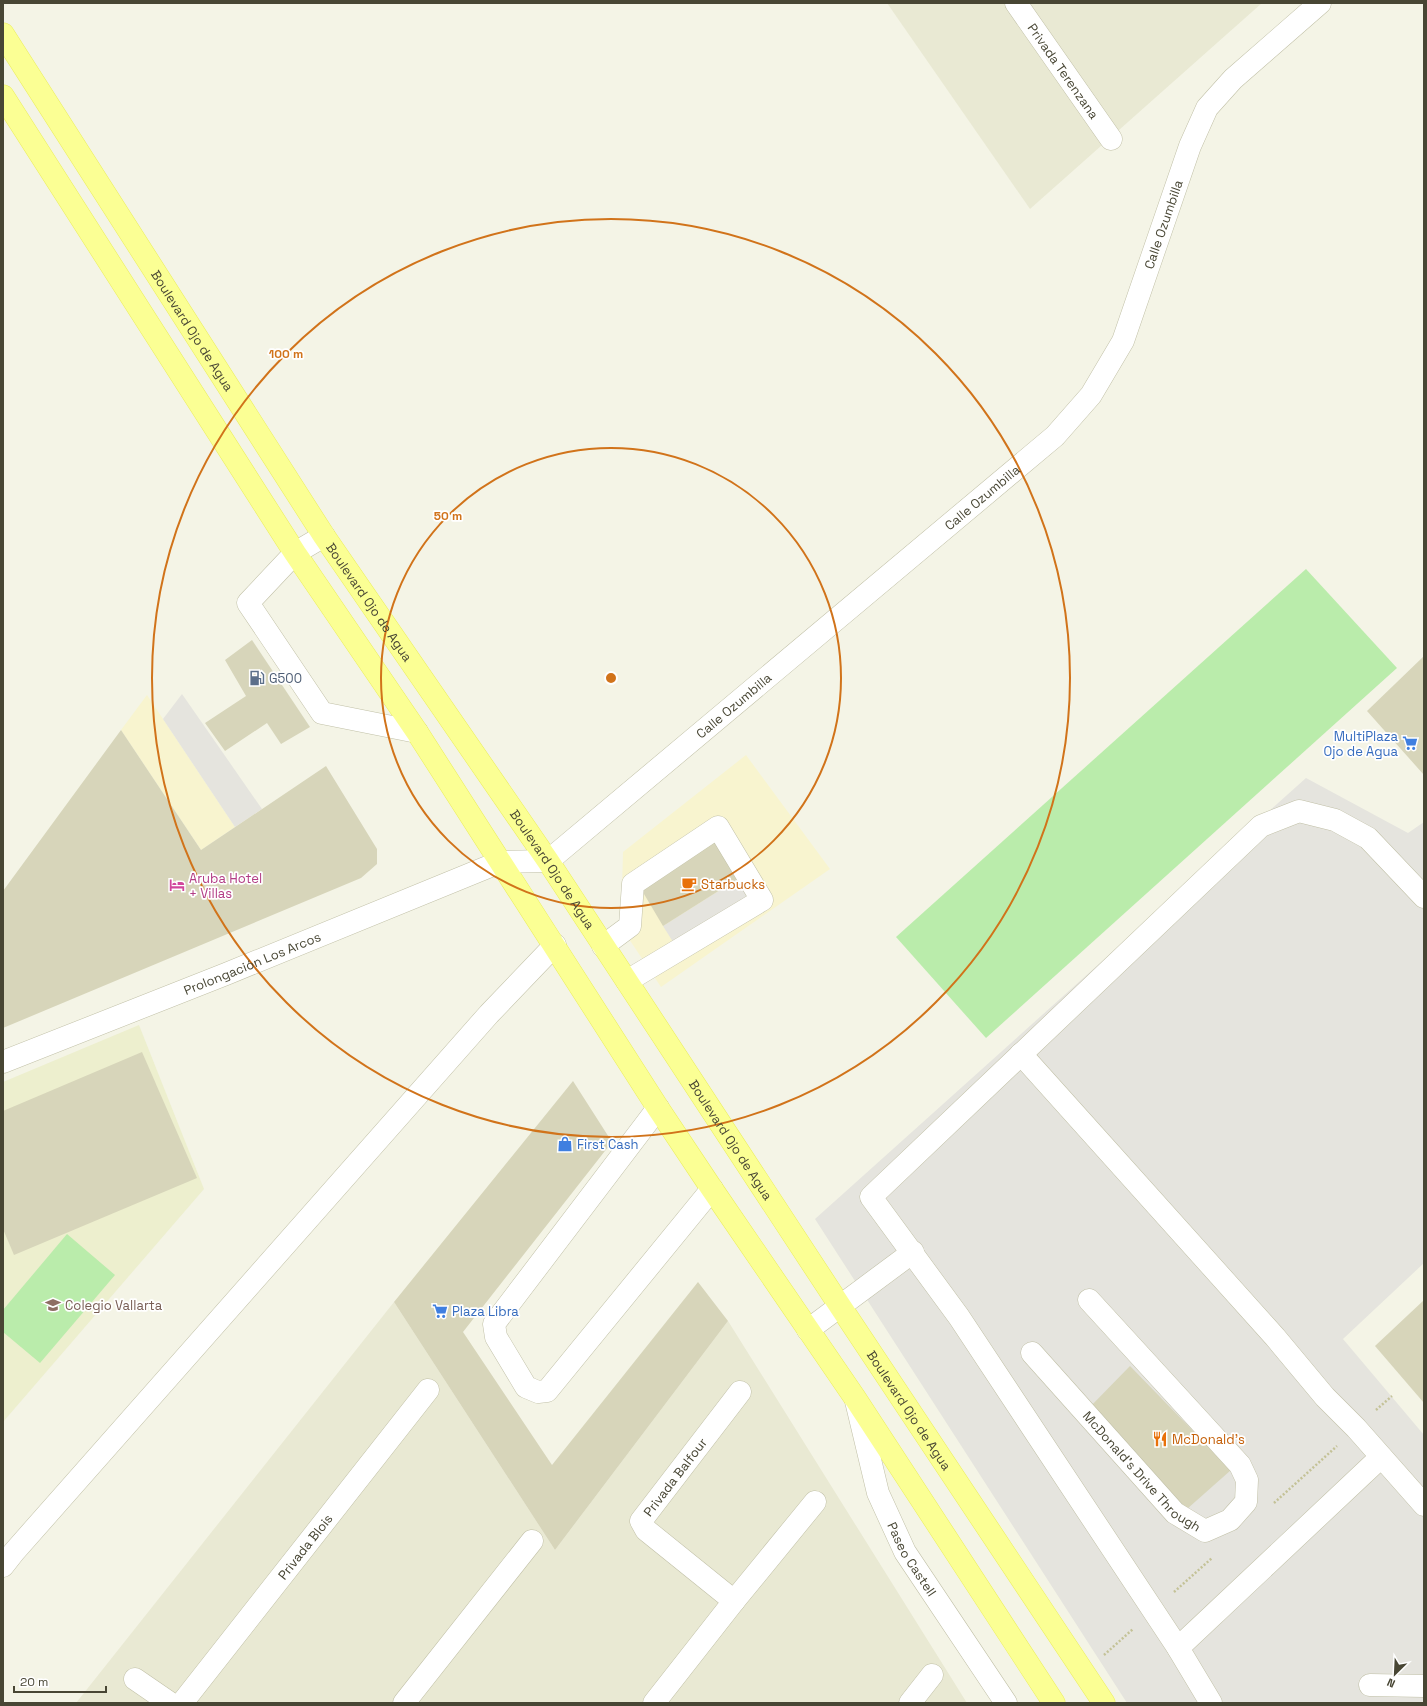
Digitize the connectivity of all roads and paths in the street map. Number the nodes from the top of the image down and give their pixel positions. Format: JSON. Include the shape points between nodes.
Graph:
{"nodes":[{"id":1,"x":1016,"y":3,"type":"edge"},
{"id":2,"x":1320,"y":3,"type":"edge"},
{"id":3,"x":3,"y":34,"type":"edge"},
{"id":4,"x":3,"y":96,"type":"edge"},
{"id":5,"x":1111,"y":139,"type":"dead end"},
{"id":6,"x":324,"y":536,"type":"junction"},
{"id":7,"x":295,"y":553,"type":"junction"},
{"id":8,"x":416,"y":732,"type":"junction"},
{"id":9,"x":548,"y":861,"type":"junction"},
{"id":10,"x":500,"y":862,"type":"junction"},
{"id":11,"x":1424,"y":897,"type":"edge"},
{"id":12,"x":555,"y":944,"type":"junction"},
{"id":13,"x":603,"y":946,"type":"junction"},
{"id":14,"x":627,"y":981,"type":"junction"},
{"id":15,"x":1021,"y":1054,"type":"junction"},
{"id":16,"x":3,"y":1062,"type":"edge"},
{"id":17,"x":658,"y":1108,"type":"junction"},
{"id":18,"x":712,"y":1189,"type":"junction"},
{"id":19,"x":913,"y":1252,"type":"junction"},
{"id":20,"x":1089,"y":1300,"type":"dead end"},
{"id":21,"x":840,"y":1306,"type":"junction"},
{"id":22,"x":808,"y":1330,"type":"junction"},
{"id":23,"x":1032,"y":1353,"type":"dead end"},
{"id":24,"x":428,"y":1390,"type":"dead end"},
{"id":25,"x":740,"y":1392,"type":"dead end"},
{"id":26,"x":855,"y":1398,"type":"junction"},
{"id":27,"x":1381,"y":1457,"type":"junction"},
{"id":28,"x":815,"y":1502,"type":"dead end"},
{"id":29,"x":1424,"y":1505,"type":"edge"},
{"id":30,"x":532,"y":1541,"type":"dead end"},
{"id":31,"x":3,"y":1566,"type":"edge"},
{"id":32,"x":734,"y":1601,"type":"junction"},
{"id":33,"x":1178,"y":1648,"type":"junction"},
{"id":34,"x":932,"y":1675,"type":"dead end"},
{"id":35,"x":135,"y":1679,"type":"dead end"},
{"id":36,"x":1370,"y":1685,"type":"dead end"},
{"id":37,"x":1424,"y":1686,"type":"edge"},
{"id":38,"x":170,"y":1703,"type":"edge"},
{"id":39,"x":182,"y":1703,"type":"edge"},
{"id":40,"x":404,"y":1703,"type":"edge"},
{"id":41,"x":654,"y":1703,"type":"edge"},
{"id":42,"x":910,"y":1703,"type":"edge"},
{"id":43,"x":1006,"y":1703,"type":"edge"},
{"id":44,"x":1054,"y":1703,"type":"edge"},
{"id":45,"x":1104,"y":1703,"type":"edge"},
{"id":46,"x":1211,"y":1703,"type":"edge"}],
"edges":[{"from":1,"to":5,"type":"street","name":"Privada Terenzana"},
{"from":2,"to":9,"type":"street","name":"Calle Ozumbilla","via":[[1233,79],[1207,108],[1190,146],[1123,341],[1091,395],[1055,436]]},
{"from":3,"to":6,"type":"main road","name":"Boulevard Ojo de Agua"},
{"from":4,"to":7,"type":"main road"},
{"from":6,"to":7,"type":"street"},
{"from":6,"to":9,"type":"main road","name":"Boulevard Ojo de Agua"},
{"from":7,"to":8,"type":"main road"},
{"from":7,"to":8,"type":"street","via":[[248,603],[322,713]]},
{"from":8,"to":10,"type":"main road"},
{"from":9,"to":10,"type":"street"},
{"from":9,"to":13,"type":"main road","name":"Boulevard Ojo de Agua"},
{"from":10,"to":12,"type":"main road"},
{"from":10,"to":16,"type":"street","name":"Prolongación Los Arcos"},
{"from":11,"to":15,"type":"street","via":[[1368,838],[1335,820],[1299,811],[1261,826]]},
{"from":12,"to":17,"type":"main road"},
{"from":12,"to":31,"type":"street","via":[[489,1014]]},
{"from":13,"to":14,"type":"main road","name":"Boulevard Ojo de Agua"},
{"from":13,"to":14,"type":"street","via":[[630,926],[633,884],[718,827],[762,900]]},
{"from":14,"to":21,"type":"main road","name":"Boulevard Ojo de Agua"},
{"from":15,"to":19,"type":"street","via":[[871,1196]]},
{"from":15,"to":27,"type":"street"},
{"from":17,"to":18,"type":"main road"},
{"from":17,"to":18,"type":"street","via":[[494,1324],[496,1338],[526,1387],[538,1392],[547,1391]]},
{"from":18,"to":22,"type":"main road"},
{"from":19,"to":21,"type":"street"},
{"from":19,"to":33,"type":"street","via":[[959,1317]]},
{"from":20,"to":23,"type":"street","name":"McDonald's Drive Through","via":[[1240,1465],[1247,1480],[1246,1502],[1230,1520],[1205,1531],[1175,1513]]},
{"from":21,"to":22,"type":"street"},
{"from":21,"to":45,"type":"main road","name":"Boulevard Ojo de Agua"},
{"from":22,"to":26,"type":"main road"},
{"from":24,"to":39,"type":"street","name":"Privada Blois"},
{"from":25,"to":32,"type":"street","name":"Privada Balfour","via":[[641,1521],[646,1530]]},
{"from":26,"to":43,"type":"street","name":"Paseo Castell","via":[[878,1493],[906,1552]]},
{"from":26,"to":44,"type":"main road"},
{"from":27,"to":29,"type":"street"},
{"from":27,"to":33,"type":"street"},
{"from":28,"to":32,"type":"street"},
{"from":30,"to":40,"type":"street"},
{"from":32,"to":41,"type":"street"},
{"from":33,"to":46,"type":"street"},
{"from":34,"to":42,"type":"street"},
{"from":35,"to":38,"type":"street"},
{"from":36,"to":37,"type":"street"}]}
